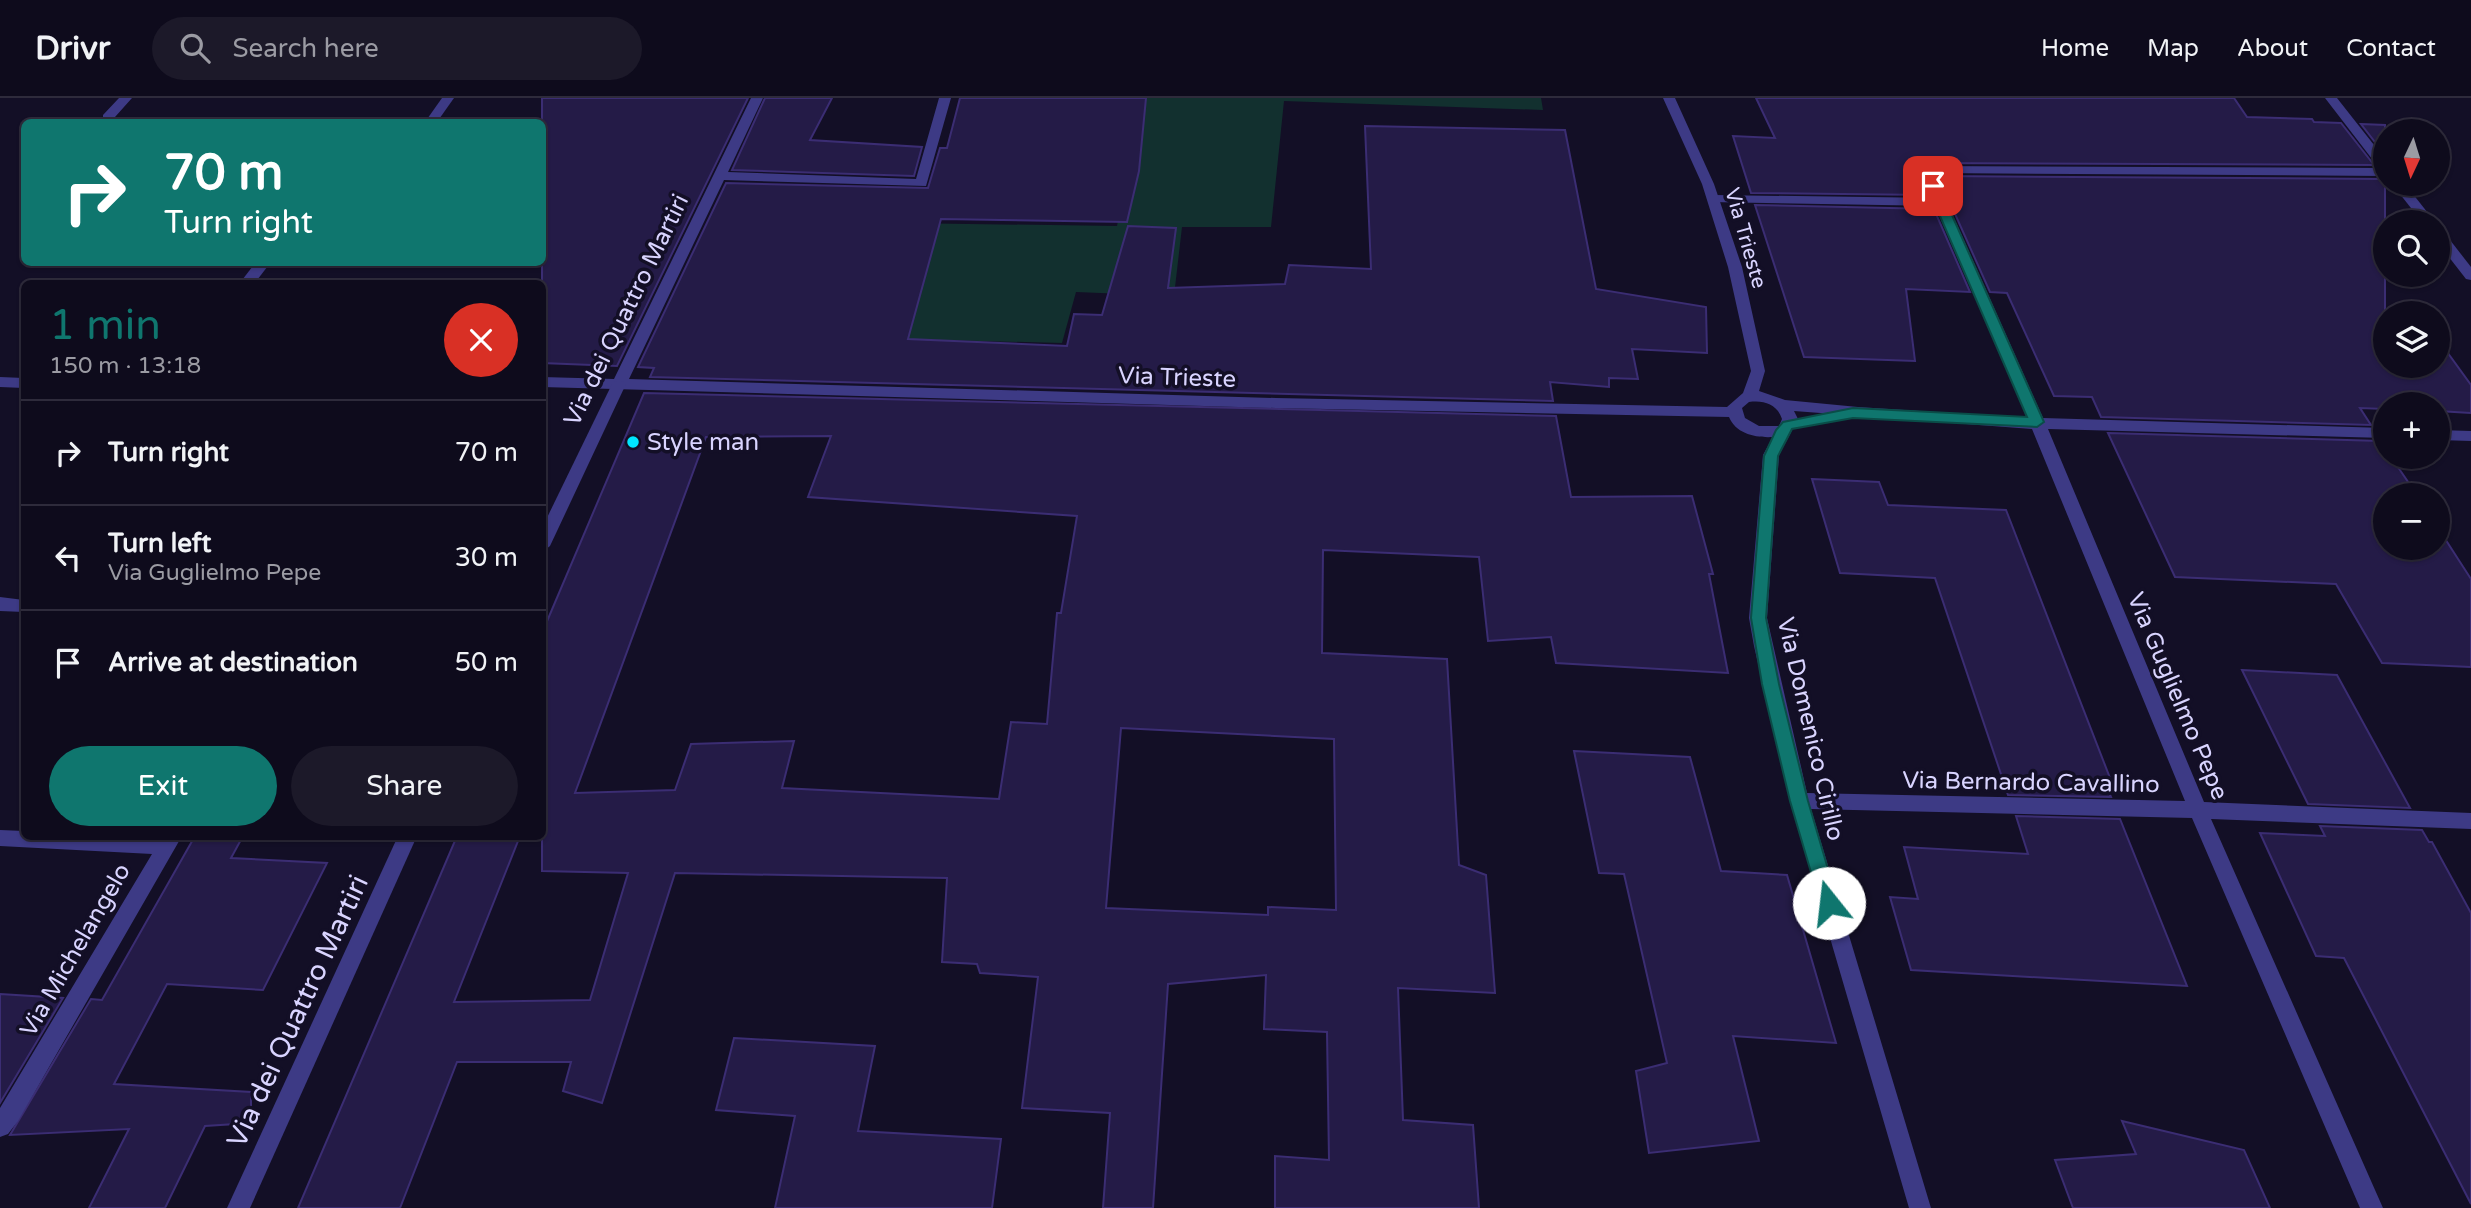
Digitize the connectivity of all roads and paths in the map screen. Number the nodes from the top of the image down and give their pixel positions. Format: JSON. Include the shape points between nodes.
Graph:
{"nodes":[{"id":1,"x":126,"y":98,"type":"edge"},
{"id":2,"x":448,"y":98,"type":"edge"},
{"id":3,"x":757,"y":98,"type":"edge"},
{"id":4,"x":946,"y":98,"type":"edge"},
{"id":5,"x":1669,"y":98,"type":"edge"},
{"id":6,"x":2330,"y":98,"type":"edge"},
{"id":7,"x":108,"y":119,"type":"edge"},
{"id":8,"x":433,"y":119,"type":"edge"},
{"id":9,"x":2373,"y":154,"type":"edge"},
{"id":10,"x":2373,"y":170,"type":"edge"},
{"id":11,"x":719,"y":176,"type":"junction"},
{"id":12,"x":2408,"y":196,"type":"edge"},
{"id":13,"x":1714,"y":199,"type":"junction"},
{"id":14,"x":1940,"y":202,"type":"junction"},
{"id":15,"x":2419,"y":210,"type":"edge"},
{"id":16,"x":2450,"y":248,"type":"edge"},
{"id":17,"x":261,"y":266,"type":"edge"},
{"id":18,"x":2471,"y":275,"type":"edge"},
{"id":19,"x":249,"y":280,"type":"edge"},
{"id":20,"x":0,"y":382,"type":"edge"},
{"id":21,"x":546,"y":382,"type":"edge"},
{"id":22,"x":21,"y":383,"type":"edge"},
{"id":23,"x":619,"y":384,"type":"junction"},
{"id":24,"x":1750,"y":396,"type":"junction"},
{"id":25,"x":1783,"y":405,"type":"junction"},
{"id":26,"x":1734,"y":412,"type":"junction"},
{"id":27,"x":1853,"y":413,"type":"junction"},
{"id":28,"x":2037,"y":422,"type":"junction"},
{"id":29,"x":1785,"y":428,"type":"junction"},
{"id":30,"x":1753,"y":431,"type":"junction"},
{"id":31,"x":2373,"y":433,"type":"edge"},
{"id":32,"x":2450,"y":435,"type":"edge"},
{"id":33,"x":2471,"y":436,"type":"edge"},
{"id":34,"x":1771,"y":456,"type":"junction"},
{"id":35,"x":546,"y":538,"type":"edge"},
{"id":36,"x":0,"y":604,"type":"edge"},
{"id":37,"x":21,"y":606,"type":"edge"},
{"id":38,"x":1799,"y":801,"type":"junction"},
{"id":39,"x":2199,"y":810,"type":"junction"},
{"id":40,"x":2471,"y":821,"type":"edge"},
{"id":41,"x":0,"y":838,"type":"edge"},
{"id":42,"x":21,"y":838,"type":"edge"},
{"id":43,"x":113,"y":840,"type":"edge"},
{"id":44,"x":406,"y":840,"type":"edge"},
{"id":45,"x":170,"y":841,"type":"edge"},
{"id":46,"x":0,"y":1126,"type":"edge"},
{"id":47,"x":237,"y":1208,"type":"edge"},
{"id":48,"x":1920,"y":1208,"type":"edge"},
{"id":49,"x":2372,"y":1208,"type":"edge"}],
"edges":[{"from":1,"to":7,"type":"street"},
{"from":2,"to":8,"type":"street"},
{"from":3,"to":11,"type":"street","name":"Via dei Quattro Martiri"},
{"from":4,"to":11,"type":"street","via":[[920,183]]},
{"from":5,"to":13,"type":"street","name":"Via Trieste"},
{"from":6,"to":9,"type":"street"},
{"from":10,"to":14,"type":"street","name":"Via Guglielmo Pepe","via":[[1927,168]]},
{"from":11,"to":23,"type":"street","name":"Via dei Quattro Martiri"},
{"from":12,"to":15,"type":"street"},
{"from":13,"to":14,"type":"street"},
{"from":13,"to":24,"type":"street","name":"Via Trieste","via":[[1758,371]]},
{"from":14,"to":28,"type":"street","name":"Via Guglielmo Pepe"},
{"from":16,"to":18,"type":"street"},
{"from":17,"to":19,"type":"street"},
{"from":20,"to":22,"type":"street"},
{"from":21,"to":23,"type":"street","name":"Via Trieste"},
{"from":23,"to":26,"type":"street","name":"Via Trieste"},
{"from":23,"to":35,"type":"street","name":"Via dei Quattro Martiri"},
{"from":24,"to":25,"type":"street"},
{"from":24,"to":26,"type":"street","via":[[1737,401]]},
{"from":25,"to":27,"type":"street"},
{"from":25,"to":29,"type":"street","via":[[1790,419]]},
{"from":26,"to":30,"type":"street","via":[[1738,421]]},
{"from":27,"to":28,"type":"street"},
{"from":27,"to":29,"type":"street"},
{"from":28,"to":31,"type":"street"},
{"from":28,"to":39,"type":"street","name":"Via Guglielmo Pepe"},
{"from":29,"to":30,"type":"street"},
{"from":29,"to":34,"type":"street","name":"Via Domenico Cirillo"},
{"from":30,"to":34,"type":"street","via":[[1766,443]]},
{"from":32,"to":33,"type":"street"},
{"from":34,"to":38,"type":"street","name":"Via Domenico Cirillo","via":[[1758,618]]},
{"from":36,"to":37,"type":"street"},
{"from":38,"to":39,"type":"street","name":"Via Bernardo Cavallino"},
{"from":38,"to":48,"type":"street","name":"Via Domenico Cirillo"},
{"from":39,"to":40,"type":"street","name":"Via Bernardo Cavallino"},
{"from":39,"to":49,"type":"street","name":"Via Guglielmo Pepe"},
{"from":41,"to":42,"type":"street"},
{"from":43,"to":45,"type":"street"},
{"from":44,"to":47,"type":"street","name":"Via dei Quattro Martiri"},
{"from":45,"to":46,"type":"street","name":"Via Michelangelo"}]}
